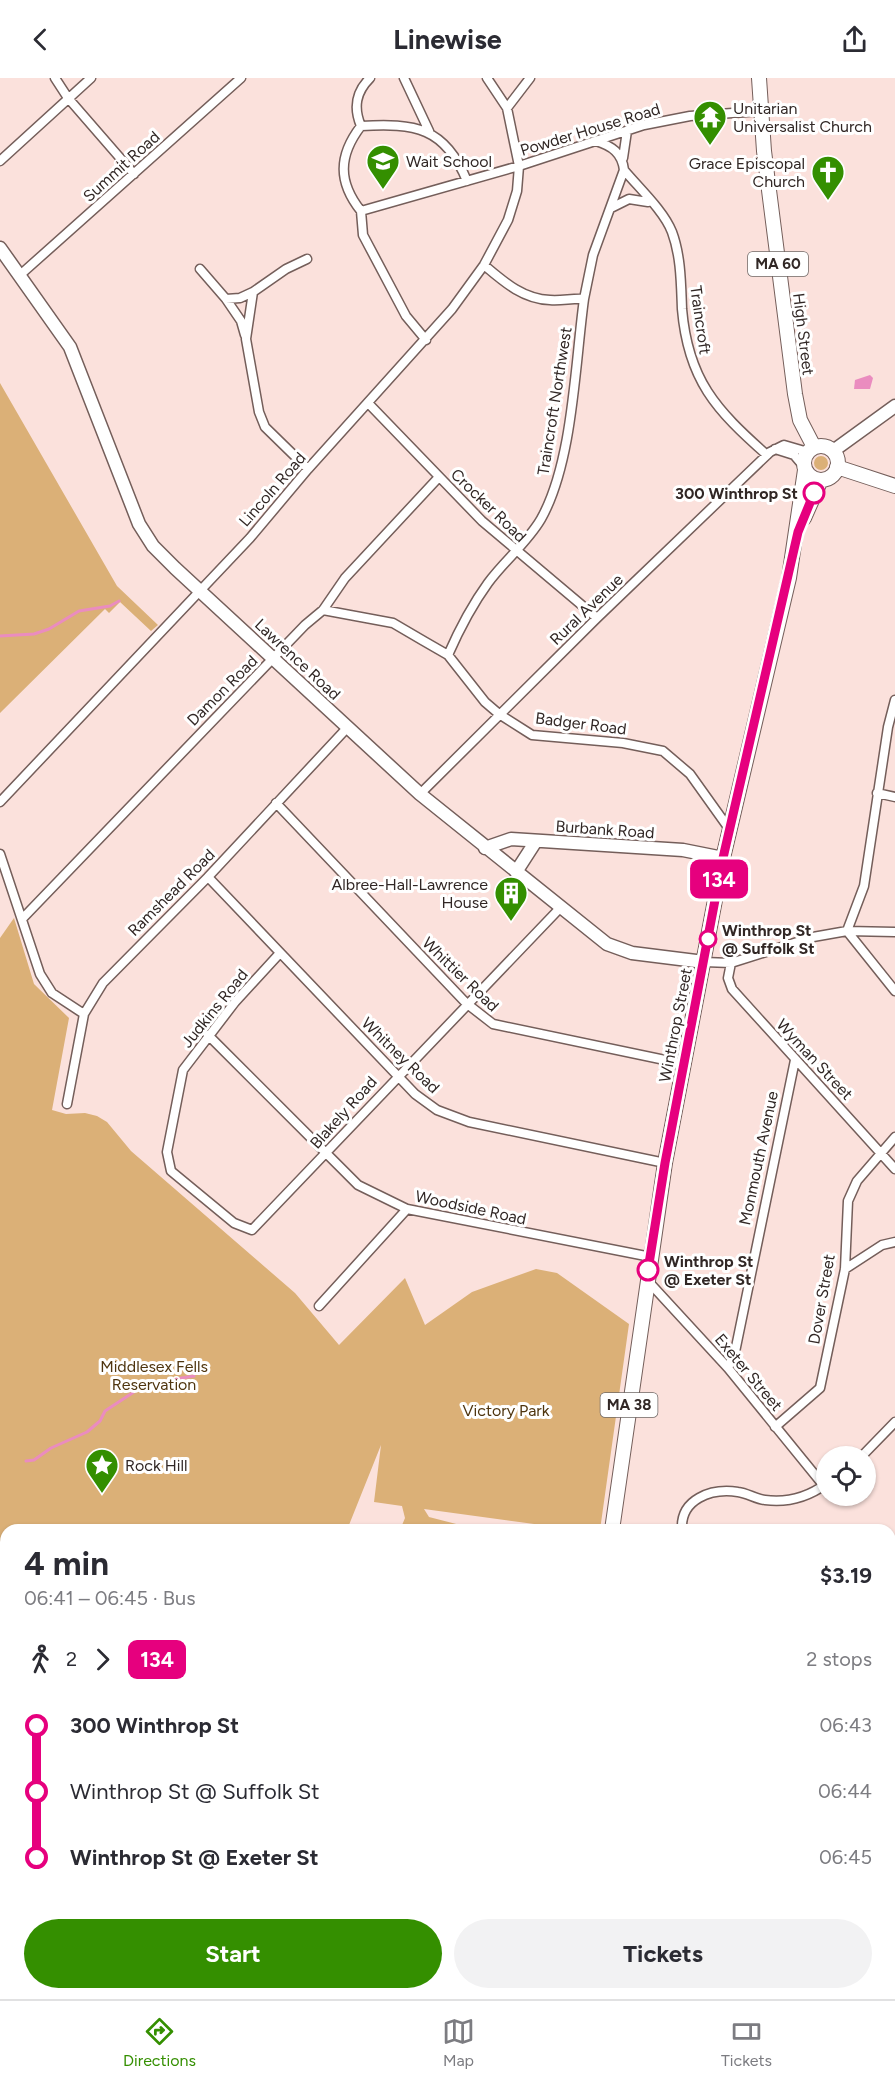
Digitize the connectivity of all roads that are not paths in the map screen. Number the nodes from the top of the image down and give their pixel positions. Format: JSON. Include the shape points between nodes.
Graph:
{"nodes":[{"id":1,"x":55,"y":78,"type":"edge"},
{"id":2,"x":91,"y":78,"type":"edge"},
{"id":3,"x":241,"y":78,"type":"edge"},
{"id":4,"x":370,"y":78,"type":"edge"},
{"id":5,"x":404,"y":78,"type":"edge"},
{"id":6,"x":487,"y":78,"type":"edge"},
{"id":7,"x":530,"y":78,"type":"edge"},
{"id":8,"x":759,"y":78,"type":"edge"},
{"id":9,"x":68,"y":98,"type":"junction"},
{"id":10,"x":507,"y":108,"type":"junction"},
{"id":11,"x":761,"y":111,"type":"junction"},
{"id":12,"x":361,"y":126,"type":"junction"},
{"id":13,"x":429,"y":131,"type":"junction"},
{"id":14,"x":627,"y":131,"type":"junction"},
{"id":15,"x":596,"y":141,"type":"junction"},
{"id":16,"x":622,"y":158,"type":"junction"},
{"id":17,"x":0,"y":161,"type":"edge"},
{"id":18,"x":519,"y":166,"type":"junction"},
{"id":19,"x":624,"y":170,"type":"junction"},
{"id":20,"x":134,"y":174,"type":"junction"},
{"id":21,"x":466,"y":181,"type":"junction"},
{"id":22,"x":651,"y":204,"type":"junction"},
{"id":23,"x":611,"y":208,"type":"junction"},
{"id":24,"x":362,"y":211,"type":"junction"},
{"id":25,"x":0,"y":248,"type":"edge"},
{"id":26,"x":307,"y":259,"type":"dead end"},
{"id":27,"x":483,"y":265,"type":"junction"},
{"id":28,"x":200,"y":268,"type":"dead end"},
{"id":29,"x":20,"y":275,"type":"junction"},
{"id":30,"x":253,"y":292,"type":"junction"},
{"id":31,"x":226,"y":299,"type":"junction"},
{"id":32,"x":584,"y":299,"type":"junction"},
{"id":33,"x":246,"y":339,"type":"junction"},
{"id":34,"x":426,"y":340,"type":"junction"},
{"id":35,"x":369,"y":404,"type":"junction"},
{"id":36,"x":895,"y":406,"type":"edge"},
{"id":37,"x":775,"y":449,"type":"junction"},
{"id":38,"x":811,"y":449,"type":"junction"},
{"id":39,"x":833,"y":452,"type":"junction"},
{"id":40,"x":767,"y":455,"type":"junction"},
{"id":41,"x":837,"y":467,"type":"junction"},
{"id":42,"x":308,"y":469,"type":"junction"},
{"id":43,"x":805,"y":469,"type":"junction"},
{"id":44,"x":439,"y":477,"type":"junction"},
{"id":45,"x":820,"y":482,"type":"junction"},
{"id":46,"x":895,"y":486,"type":"edge"},
{"id":47,"x":798,"y":532,"type":"junction"},
{"id":48,"x":515,"y":552,"type":"junction"},
{"id":49,"x":200,"y":591,"type":"junction"},
{"id":50,"x":323,"y":610,"type":"junction"},
{"id":51,"x":597,"y":618,"type":"junction"},
{"id":52,"x":448,"y":655,"type":"junction"},
{"id":53,"x":273,"y":659,"type":"junction"},
{"id":54,"x":895,"y":700,"type":"edge"},
{"id":55,"x":499,"y":714,"type":"junction"},
{"id":56,"x":348,"y":728,"type":"junction"},
{"id":57,"x":420,"y":794,"type":"junction"},
{"id":58,"x":877,"y":794,"type":"junction"},
{"id":59,"x":895,"y":797,"type":"edge"},
{"id":60,"x":0,"y":802,"type":"edge"},
{"id":61,"x":276,"y":803,"type":"junction"},
{"id":62,"x":730,"y":830,"type":"junction"},
{"id":63,"x":536,"y":841,"type":"junction"},
{"id":64,"x":485,"y":848,"type":"junction"},
{"id":65,"x":0,"y":854,"type":"edge"},
{"id":66,"x":723,"y":858,"type":"junction"},
{"id":67,"x":516,"y":872,"type":"junction"},
{"id":68,"x":208,"y":878,"type":"junction"},
{"id":69,"x":561,"y":907,"type":"junction"},
{"id":70,"x":22,"y":919,"type":"junction"},
{"id":71,"x":847,"y":931,"type":"junction"},
{"id":72,"x":895,"y":932,"type":"edge"},
{"id":73,"x":280,"y":953,"type":"junction"},
{"id":74,"x":704,"y":962,"type":"junction"},
{"id":75,"x":731,"y":963,"type":"junction"},
{"id":76,"x":895,"y":991,"type":"edge"},
{"id":77,"x":466,"y":1003,"type":"junction"},
{"id":78,"x":84,"y":1014,"type":"junction"},
{"id":79,"x":208,"y":1035,"type":"junction"},
{"id":80,"x":795,"y":1060,"type":"junction"},
{"id":81,"x":684,"y":1064,"type":"junction"},
{"id":82,"x":397,"y":1075,"type":"junction"},
{"id":83,"x":66,"y":1104,"type":"dead end"},
{"id":84,"x":895,"y":1137,"type":"edge"},
{"id":85,"x":881,"y":1154,"type":"junction"},
{"id":86,"x":325,"y":1155,"type":"junction"},
{"id":87,"x":665,"y":1163,"type":"junction"},
{"id":88,"x":895,"y":1169,"type":"edge"},
{"id":89,"x":407,"y":1209,"type":"junction"},
{"id":90,"x":246,"y":1227,"type":"joint"},
{"id":91,"x":895,"y":1242,"type":"edge"},
{"id":92,"x":651,"y":1257,"type":"junction"},
{"id":93,"x":845,"y":1269,"type":"junction"},
{"id":94,"x":647,"y":1280,"type":"junction"},
{"id":95,"x":318,"y":1306,"type":"dead end"},
{"id":96,"x":728,"y":1368,"type":"junction"},
{"id":97,"x":895,"y":1422,"type":"edge"},
{"id":98,"x":775,"y":1427,"type":"junction"},
{"id":99,"x":872,"y":1446,"type":"edge"},
{"id":100,"x":816,"y":1475,"type":"edge"},
{"id":101,"x":816,"y":1490,"type":"edge"},
{"id":102,"x":613,"y":1524,"type":"edge"},
{"id":103,"x":682,"y":1524,"type":"edge"}],
"edges":[{"from":1,"to":9,"type":"street"},
{"from":2,"to":9,"type":"street"},
{"from":3,"to":20,"type":"street","name":"Summit Road"},
{"from":4,"to":12,"type":"street","via":[[357,101]]},
{"from":5,"to":13,"type":"street"},
{"from":6,"to":10,"type":"street"},
{"from":7,"to":10,"type":"street"},
{"from":8,"to":11,"type":"main road","name":"High Street","number":"MA 60"},
{"from":9,"to":17,"type":"street"},
{"from":9,"to":20,"type":"street"},
{"from":10,"to":18,"type":"street","name":"Lincoln Road"},
{"from":11,"to":14,"type":"street","name":"Powder House Road","via":[[677,118]]},
{"from":11,"to":38,"type":"main road","name":"High Street","number":"MA 60","via":[[795,394]]},
{"from":12,"to":13,"type":"street","via":[[397,124]]},
{"from":12,"to":24,"type":"street","via":[[350,145],[343,178]]},
{"from":13,"to":21,"type":"street","via":[[447,146]]},
{"from":14,"to":15,"type":"street","name":"Powder House Road"},
{"from":14,"to":16,"type":"street","name":"Traincroft"},
{"from":15,"to":16,"type":"street","via":[[612,147]]},
{"from":15,"to":18,"type":"street","name":"Powder House Road"},
{"from":16,"to":19,"type":"street","name":"Traincroft"},
{"from":18,"to":21,"type":"street","name":"Powder House Road"},
{"from":18,"to":27,"type":"street","name":"Lincoln Road","via":[[517,191],[508,220]]},
{"from":19,"to":22,"type":"street","name":"Traincroft"},
{"from":19,"to":23,"type":"street","name":"Traincroft"},
{"from":20,"to":29,"type":"street","name":"Summit Road"},
{"from":21,"to":24,"type":"street","name":"Powder House Road"},
{"from":22,"to":23,"type":"street","via":[[628,198]]},
{"from":22,"to":40,"type":"street","name":"Traincroft","via":[[666,219],[675,242],[685,336],[697,376],[721,412]]},
{"from":23,"to":32,"type":"street","name":"Traincroft","via":[[593,255]]},
{"from":24,"to":34,"type":"street","via":[[363,235],[406,316]]},
{"from":25,"to":29,"type":"street","name":"Lawrence Road"},
{"from":26,"to":30,"type":"street"},
{"from":27,"to":32,"type":"street","via":[[506,284],[533,297]]},
{"from":27,"to":34,"type":"street","name":"Lincoln Road"},
{"from":28,"to":31,"type":"street"},
{"from":29,"to":49,"type":"street","name":"Lawrence Road","via":[[70,347],[139,524],[153,546]]},
{"from":30,"to":31,"type":"street"},
{"from":30,"to":33,"type":"street"},
{"from":31,"to":33,"type":"street","via":[[241,321]]},
{"from":32,"to":48,"type":"street","name":"Traincroft Northwest","via":[[566,440],[556,486],[540,519]]},
{"from":33,"to":42,"type":"street","via":[[265,427]]},
{"from":34,"to":35,"type":"street","name":"Lincoln Road"},
{"from":35,"to":42,"type":"street","name":"Lincoln Road"},
{"from":35,"to":44,"type":"street","name":"Crocker Road"},
{"from":36,"to":39,"type":"street"},
{"from":37,"to":38,"type":"street"},
{"from":37,"to":40,"type":"street","name":"Rural Avenue"},
{"from":37,"to":43,"type":"street","via":[[794,455]]},
{"from":38,"to":39,"type":"main road","via":[[823,446]]},
{"from":38,"to":43,"type":"main road"},
{"from":39,"to":41,"type":"main road"},
{"from":40,"to":51,"type":"street","name":"Rural Avenue"},
{"from":41,"to":45,"type":"main road","number":"MA 38"},
{"from":41,"to":46,"type":"main road"},
{"from":42,"to":49,"type":"street","name":"Lincoln Road"},
{"from":43,"to":45,"type":"main road"},
{"from":43,"to":47,"type":"main road","name":"Winthrop Street"},
{"from":44,"to":48,"type":"street","name":"Crocker Road"},
{"from":44,"to":50,"type":"street","name":"Damon Road","via":[[345,578]]},
{"from":45,"to":47,"type":"main road","name":"Winthrop Street","number":"MA 38"},
{"from":47,"to":62,"type":"main road","name":"Winthrop Street","number":"MA 38"},
{"from":48,"to":51,"type":"street","name":"Crocker Road"},
{"from":48,"to":52,"type":"street","name":"Traincroft Northwest","via":[[488,582],[462,623]]},
{"from":49,"to":53,"type":"street","name":"Lawrence Road"},
{"from":49,"to":60,"type":"street","name":"Lincoln Road"},
{"from":50,"to":52,"type":"street","name":"Badger Road","via":[[393,623]]},
{"from":50,"to":53,"type":"street","name":"Damon Road"},
{"from":51,"to":55,"type":"street","name":"Rural Avenue"},
{"from":52,"to":55,"type":"street","name":"Badger Road"},
{"from":53,"to":56,"type":"street","name":"Lawrence Road"},
{"from":53,"to":70,"type":"street","name":"Damon Road"},
{"from":54,"to":58,"type":"street"},
{"from":55,"to":57,"type":"street","name":"Rural Avenue"},
{"from":55,"to":62,"type":"street","name":"Badger Road","via":[[532,735],[623,743],[663,751],[690,774]]},
{"from":56,"to":57,"type":"street","name":"Lawrence Road"},
{"from":56,"to":61,"type":"street","name":"Ramshead Road"},
{"from":57,"to":64,"type":"street","name":"Lawrence Road"},
{"from":58,"to":59,"type":"street"},
{"from":58,"to":71,"type":"street","via":[[864,886]]},
{"from":61,"to":68,"type":"street","name":"Ramshead Road"},
{"from":61,"to":77,"type":"street","name":"Whittier Road"},
{"from":62,"to":66,"type":"main road","name":"Winthrop Street","number":"MA 38"},
{"from":63,"to":64,"type":"street","name":"Burbank Road","via":[[511,839]]},
{"from":63,"to":66,"type":"street","name":"Burbank Road","via":[[683,850]]},
{"from":63,"to":67,"type":"street"},
{"from":64,"to":67,"type":"street","name":"Lawrence Road"},
{"from":65,"to":70,"type":"street"},
{"from":66,"to":74,"type":"main road","name":"Winthrop Street","number":"MA 38"},
{"from":67,"to":69,"type":"street","name":"Lawrence Road"},
{"from":68,"to":73,"type":"street","name":"Whitney Road"},
{"from":68,"to":78,"type":"street","name":"Ramshead Road","via":[[103,983]]},
{"from":69,"to":74,"type":"street","name":"Lawrence Road","via":[[620,950]]},
{"from":69,"to":77,"type":"street","name":"Blakely Road"},
{"from":70,"to":78,"type":"street","via":[[40,974],[52,993]]},
{"from":71,"to":72,"type":"street"},
{"from":71,"to":75,"type":"street","via":[[813,937]]},
{"from":71,"to":76,"type":"street"},
{"from":73,"to":79,"type":"street","name":"Judkins Road"},
{"from":73,"to":82,"type":"street","name":"Whitney Road"},
{"from":74,"to":75,"type":"street"},
{"from":74,"to":81,"type":"main road","name":"Winthrop Street","number":"MA 38"},
{"from":75,"to":80,"type":"street","name":"Wyman Street","via":[[728,978],[732,989]]},
{"from":77,"to":81,"type":"street","name":"Whittier Road","via":[[493,1024]]},
{"from":77,"to":82,"type":"street","name":"Blakely Road"},
{"from":78,"to":83,"type":"street","name":"Ramshead Road"},
{"from":79,"to":86,"type":"street","name":"Woodside Road"},
{"from":79,"to":90,"type":"street","name":"Judkins Road","via":[[183,1070],[166,1152],[171,1171],[234,1223]]},
{"from":80,"to":85,"type":"street","name":"Wyman Street"},
{"from":80,"to":96,"type":"street","name":"Monmouth Avenue","via":[[735,1352]]},
{"from":81,"to":87,"type":"main road","name":"Winthrop Street","number":"MA 38"},
{"from":82,"to":86,"type":"street","name":"Blakely Road"},
{"from":82,"to":87,"type":"street","name":"Whitney Road","via":[[437,1110],[469,1122]]},
{"from":84,"to":85,"type":"street","name":"Dover Street"},
{"from":85,"to":88,"type":"street","name":"Wyman Street"},
{"from":85,"to":93,"type":"street","name":"Dover Street","via":[[857,1181],[848,1201]]},
{"from":86,"to":89,"type":"street","name":"Woodside Road","via":[[358,1185]]},
{"from":86,"to":90,"type":"street","name":"Blakely Road","via":[[252,1230]]},
{"from":87,"to":92,"type":"main road","name":"Winthrop Street","number":"MA 38"},
{"from":89,"to":92,"type":"street","name":"Woodside Road"},
{"from":89,"to":95,"type":"street"},
{"from":91,"to":93,"type":"street","via":[[882,1245]]},
{"from":92,"to":94,"type":"main road","name":"Winthrop Street","number":"MA 38"},
{"from":93,"to":98,"type":"street","name":"Dover Street","via":[[819,1388]]},
{"from":94,"to":96,"type":"street","name":"Exeter Street"},
{"from":94,"to":102,"type":"main road","name":"Winthrop Street","number":"MA 38"},
{"from":96,"to":98,"type":"street","name":"Exeter Street"},
{"from":97,"to":99,"type":"street"},
{"from":98,"to":100,"type":"street","name":"Exeter Street"},
{"from":101,"to":103,"type":"street","via":[[805,1497],[765,1500],[739,1492],[715,1491],[688,1505]]}]}
